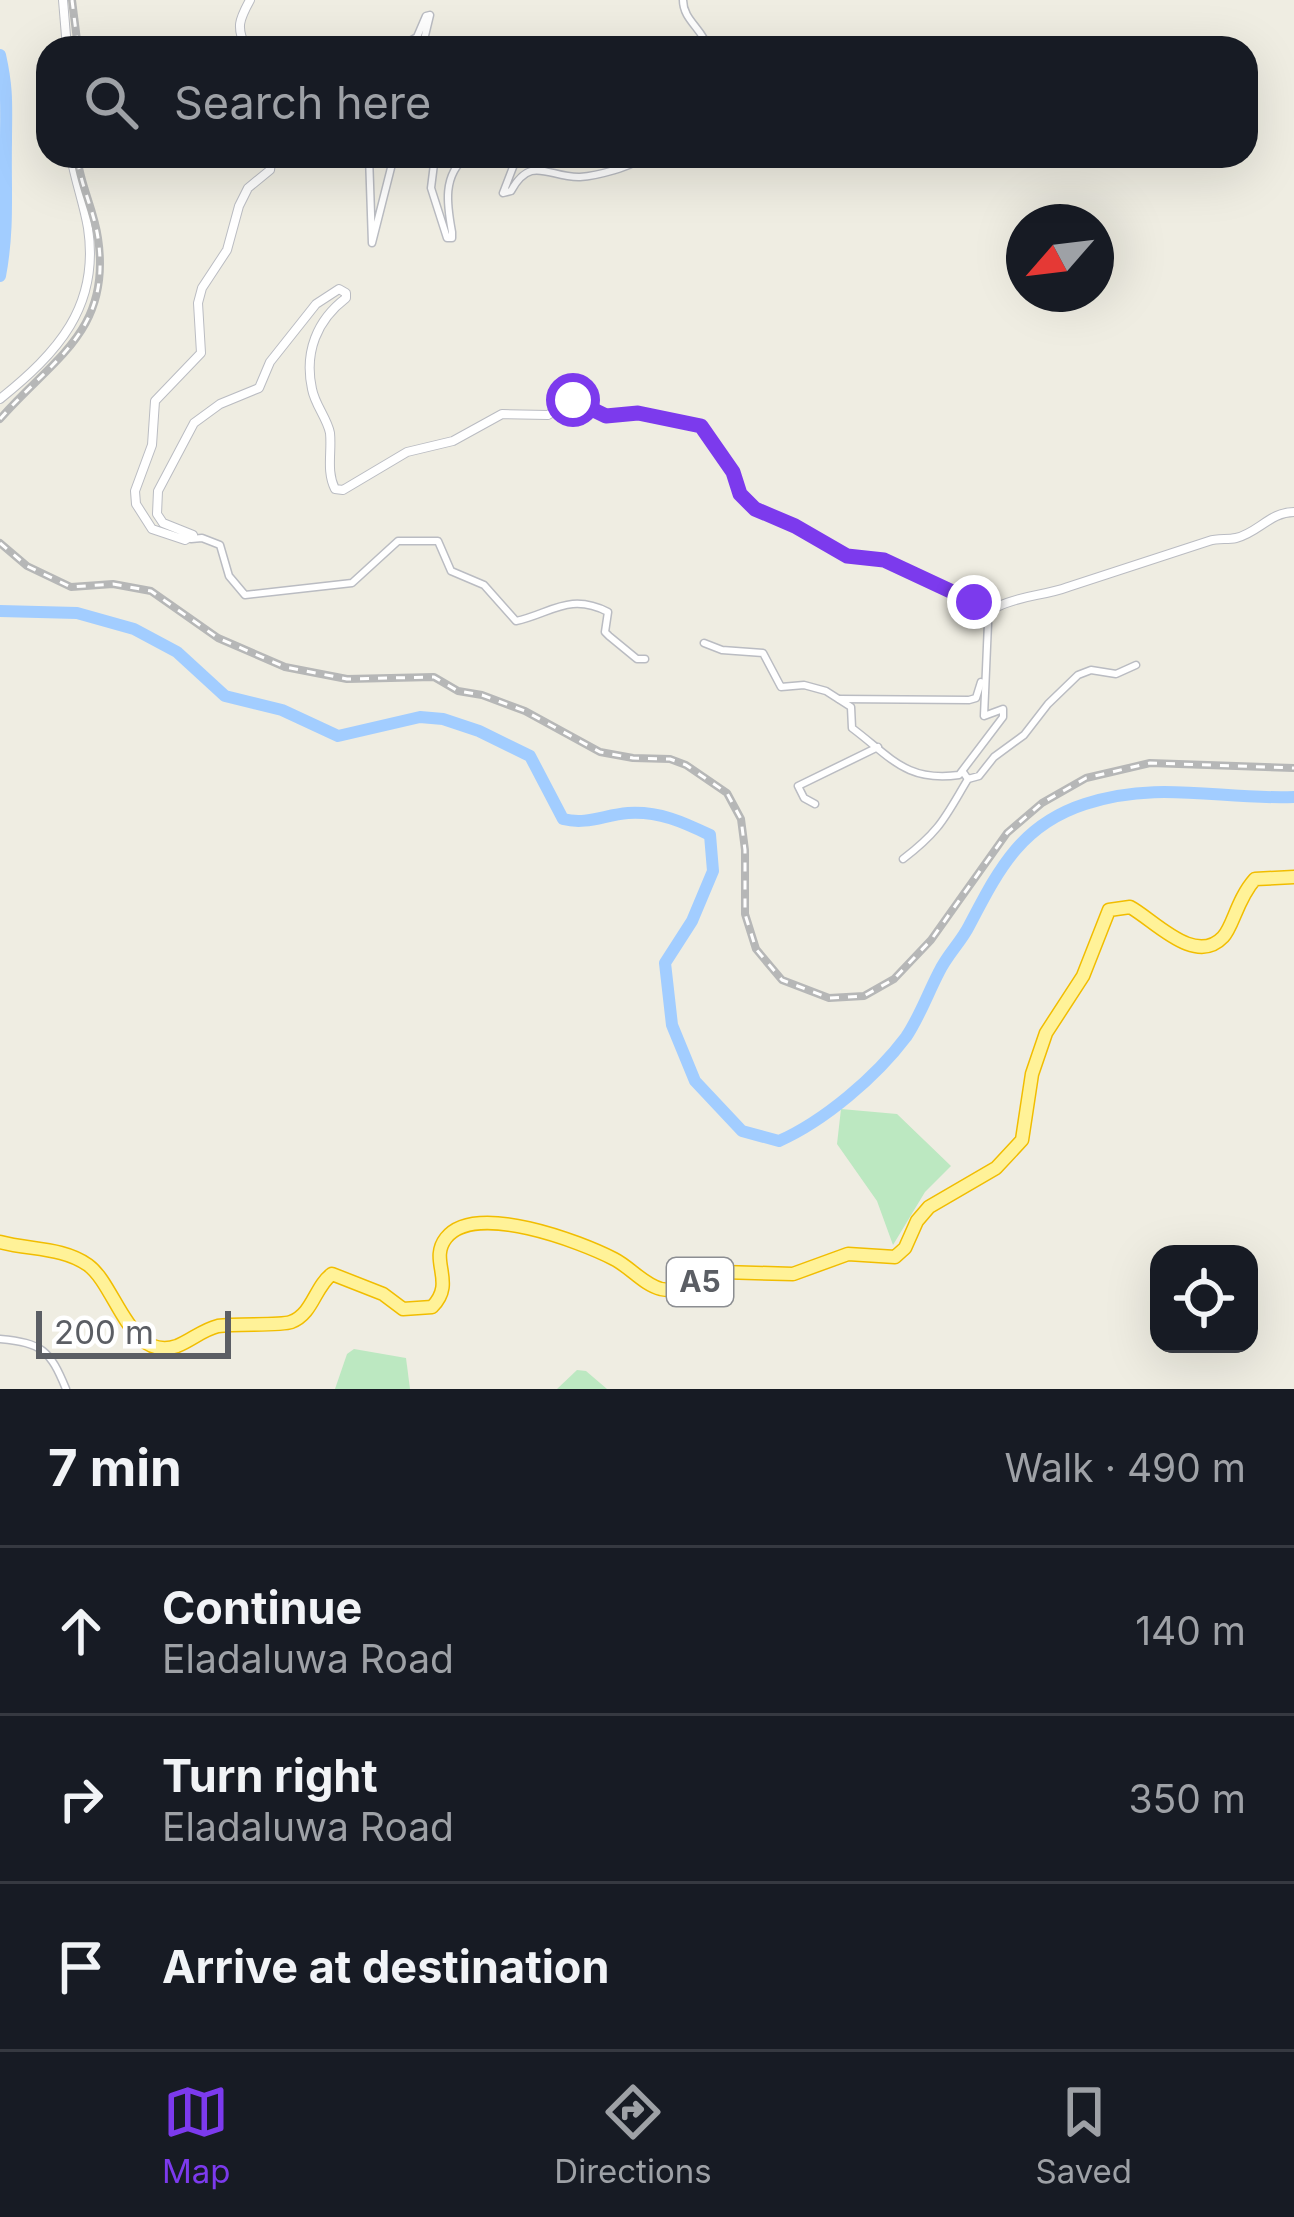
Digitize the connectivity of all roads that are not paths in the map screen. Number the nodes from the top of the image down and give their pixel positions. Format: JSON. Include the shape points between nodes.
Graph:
{"nodes":[{"id":1,"x":63,"y":0,"type":"edge"},
{"id":2,"x":250,"y":0,"type":"edge"},
{"id":3,"x":683,"y":0,"type":"edge"},
{"id":4,"x":66,"y":36,"type":"edge"},
{"id":5,"x":240,"y":36,"type":"edge"},
{"id":6,"x":417,"y":36,"type":"edge"},
{"id":7,"x":425,"y":36,"type":"edge"},
{"id":8,"x":705,"y":36,"type":"edge"},
{"id":9,"x":74,"y":168,"type":"edge"},
{"id":10,"x":270,"y":168,"type":"edge"},
{"id":11,"x":369,"y":168,"type":"edge"},
{"id":12,"x":391,"y":168,"type":"edge"},
{"id":13,"x":434,"y":168,"type":"edge"},
{"id":14,"x":456,"y":168,"type":"edge"},
{"id":15,"x":512,"y":168,"type":"edge"},
{"id":16,"x":624,"y":168,"type":"edge"},
{"id":17,"x":0,"y":399,"type":"edge"},
{"id":18,"x":1294,"y":512,"type":"edge"},
{"id":19,"x":191,"y":539,"type":"junction"},
{"id":20,"x":974,"y":602,"type":"junction"},
{"id":21,"x":704,"y":643,"type":"dead end"},
{"id":22,"x":645,"y":659,"type":"dead end"},
{"id":23,"x":1136,"y":665,"type":"dead end"},
{"id":24,"x":983,"y":678,"type":"junction"},
{"id":25,"x":835,"y":699,"type":"junction"},
{"id":26,"x":878,"y":747,"type":"junction"},
{"id":27,"x":966,"y":776,"type":"junction"},
{"id":28,"x":815,"y":804,"type":"dead end"},
{"id":29,"x":903,"y":859,"type":"dead end"},
{"id":30,"x":1294,"y":877,"type":"edge"},
{"id":31,"x":0,"y":1242,"type":"edge"},
{"id":32,"x":0,"y":1340,"type":"edge"},
{"id":33,"x":66,"y":1389,"type":"edge"}],
"edges":[{"from":1,"to":4,"type":"street"},
{"from":2,"to":5,"type":"street","via":[[239,16]]},
{"from":3,"to":8,"type":"street"},
{"from":6,"to":7,"type":"street","via":[[430,15]]},
{"from":9,"to":17,"type":"street","via":[[88,224],[87,290],[46,362]]},
{"from":10,"to":19,"type":"street","via":[[248,188],[227,250],[202,288],[201,353],[155,401],[152,445],[135,490],[152,529]]},
{"from":11,"to":12,"type":"street","via":[[372,243]]},
{"from":13,"to":14,"type":"street","via":[[431,188],[452,238],[448,184]]},
{"from":15,"to":16,"type":"street","via":[[502,193],[530,171],[581,177]]},
{"from":18,"to":20,"type":"street","via":[[1074,586],[997,607]]},
{"from":19,"to":20,"type":"street","via":[[156,508],[194,423],[259,388],[316,304],[340,289],[346,298],[318,326],[311,372],[335,489],[502,414],[548,416],[563,402],[581,401],[606,416],[638,413],[701,426],[755,509],[847,556],[884,560]]},
{"from":19,"to":22,"type":"street","via":[[220,544],[245,596],[352,583],[398,541],[438,541],[451,572],[484,584],[516,621],[548,607],[596,606],[608,612],[608,636]]},
{"from":20,"to":24,"type":"street","via":[[988,623]]},
{"from":21,"to":25,"type":"street","via":[[763,653],[781,687],[804,685]]},
{"from":23,"to":27,"type":"street","via":[[1078,675],[979,776]]},
{"from":24,"to":25,"type":"street","via":[[969,700]]},
{"from":24,"to":27,"type":"street","via":[[984,716],[1003,709],[1003,717]]},
{"from":25,"to":26,"type":"street","via":[[851,707],[852,728]]},
{"from":26,"to":27,"type":"street","via":[[915,775]]},
{"from":26,"to":28,"type":"street","via":[[798,786]]},
{"from":27,"to":29,"type":"street","via":[[956,805]]},
{"from":30,"to":31,"type":"highway","number":"A5","via":[[1255,879],[1240,895],[1226,936],[1212,944],[1179,941],[1130,907],[1109,910],[1083,976],[1046,1033],[1022,1140],[996,1168],[929,1207],[896,1256],[848,1254],[793,1274],[712,1273],[692,1287],[661,1288],[548,1232],[475,1224],[442,1244],[443,1293],[432,1307],[403,1310],[332,1274],[292,1322],[228,1324],[156,1347],[134,1333],[88,1265]]},
{"from":32,"to":33,"type":"street","via":[[43,1350]]}]}
